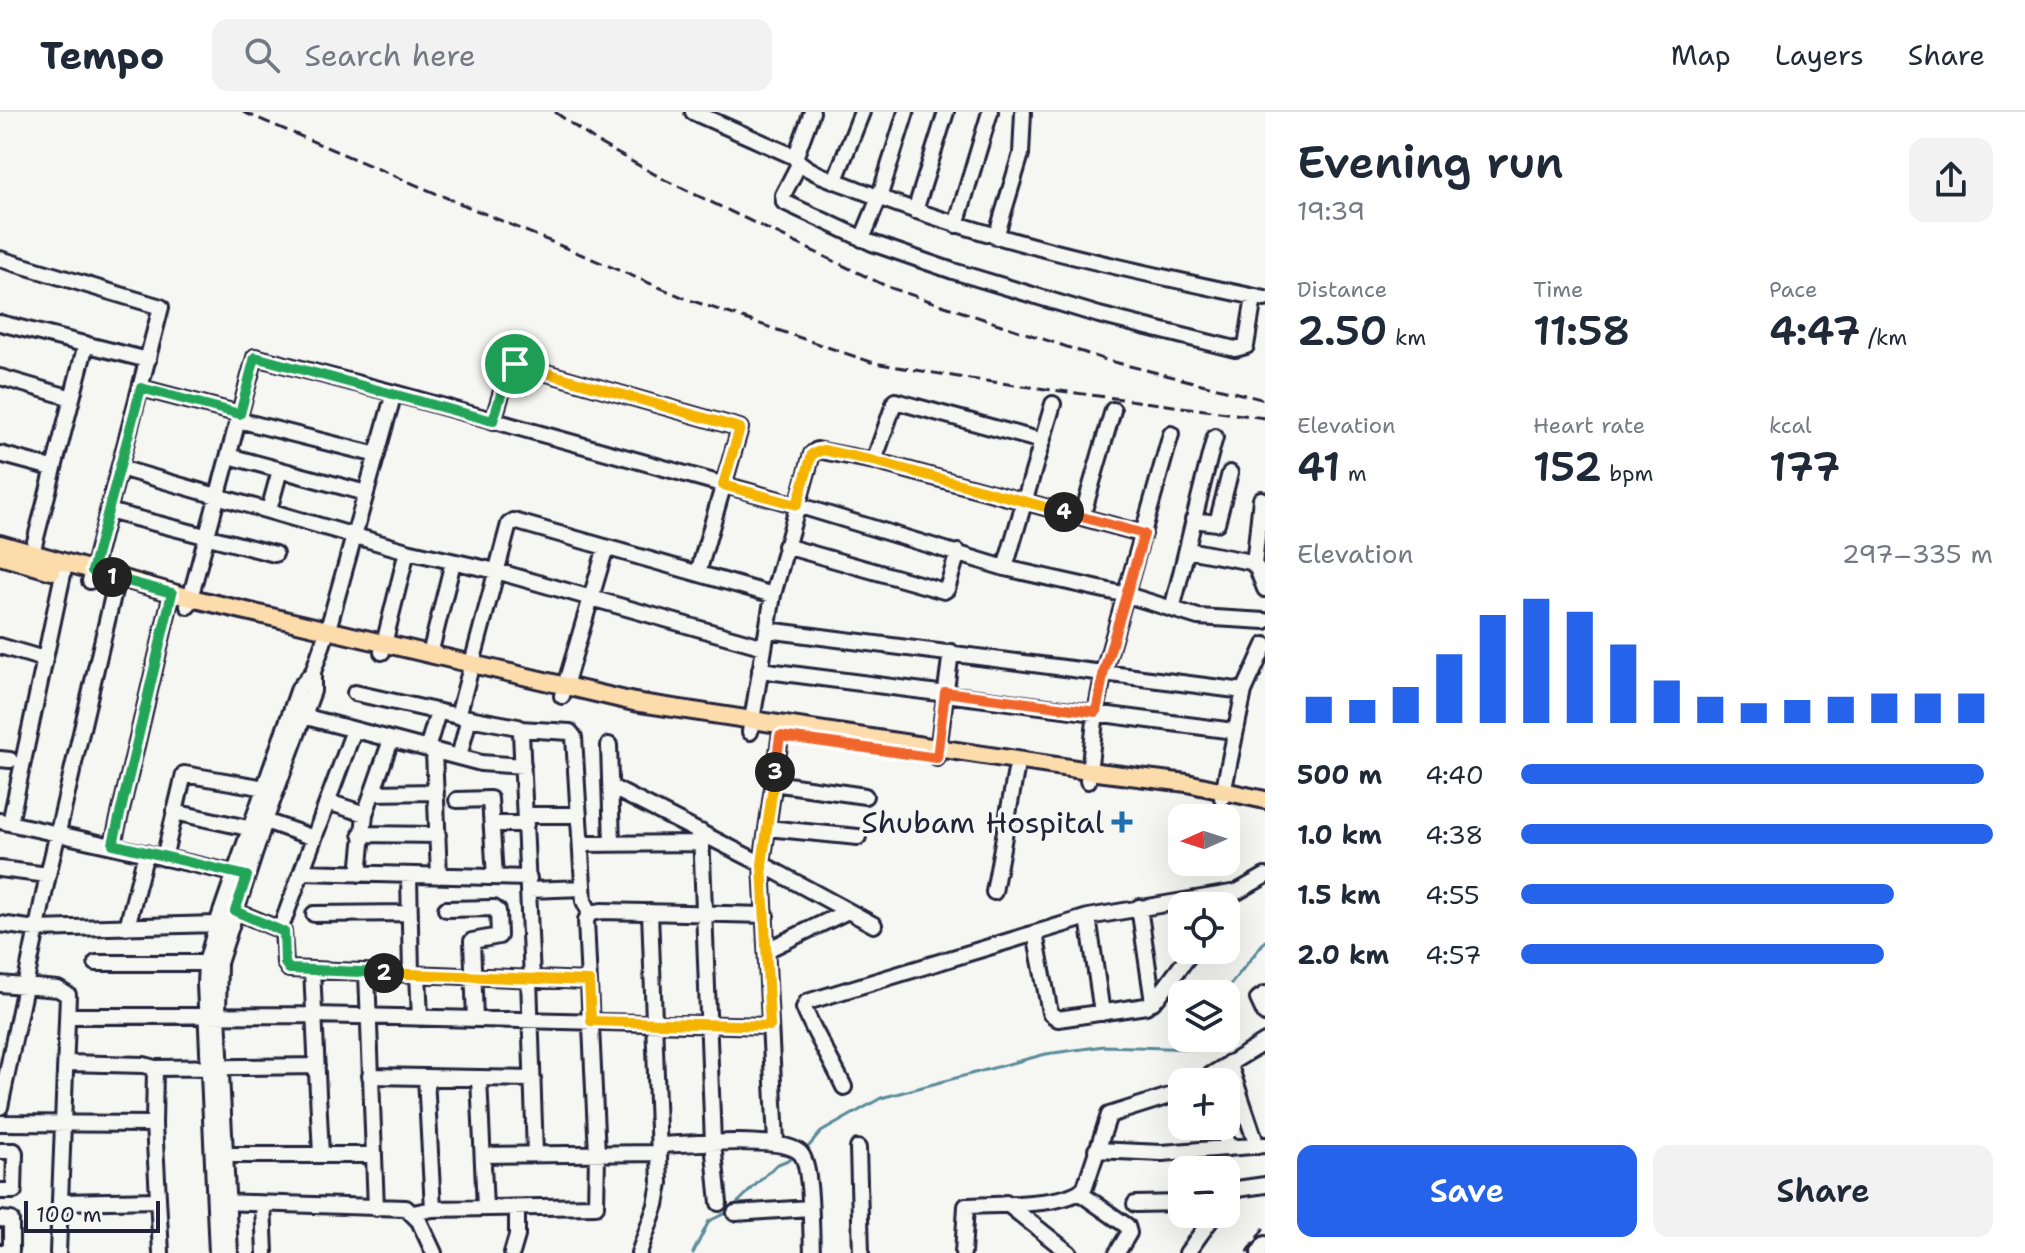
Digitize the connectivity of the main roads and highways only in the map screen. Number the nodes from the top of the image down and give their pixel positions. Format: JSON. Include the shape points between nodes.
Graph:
{"nodes":[{"id":1,"x":0,"y":544,"type":"edge"},
{"id":2,"x":0,"y":556,"type":"edge"},
{"id":3,"x":30,"y":560,"type":"junction"},
{"id":4,"x":91,"y":576,"type":"junction"},
{"id":5,"x":383,"y":648,"type":"junction"},
{"id":6,"x":472,"y":670,"type":"junction"},
{"id":7,"x":937,"y":753,"type":"junction"},
{"id":8,"x":1089,"y":776,"type":"junction"},
{"id":9,"x":1223,"y":794,"type":"junction"},
{"id":10,"x":1265,"y":800,"type":"edge"},
{"id":11,"x":1265,"y":808,"type":"edge"}],
"edges":[{"from":1,"to":3,"type":"main road"},
{"from":2,"to":3,"type":"main road"},
{"from":3,"to":4,"type":"main road"},
{"from":3,"to":4,"type":"main road","via":[[63,574]]},
{"from":4,"to":5,"type":"main road"},
{"from":5,"to":6,"type":"main road"},
{"from":5,"to":6,"type":"main road","via":[[430,654]]},
{"from":6,"to":7,"type":"main road","via":[[676,721],[751,726]]},
{"from":7,"to":8,"type":"main road"},
{"from":7,"to":8,"type":"main road","via":[[1016,770]]},
{"from":8,"to":9,"type":"main road"},
{"from":9,"to":10,"type":"main road"},
{"from":9,"to":11,"type":"main road"}]}
